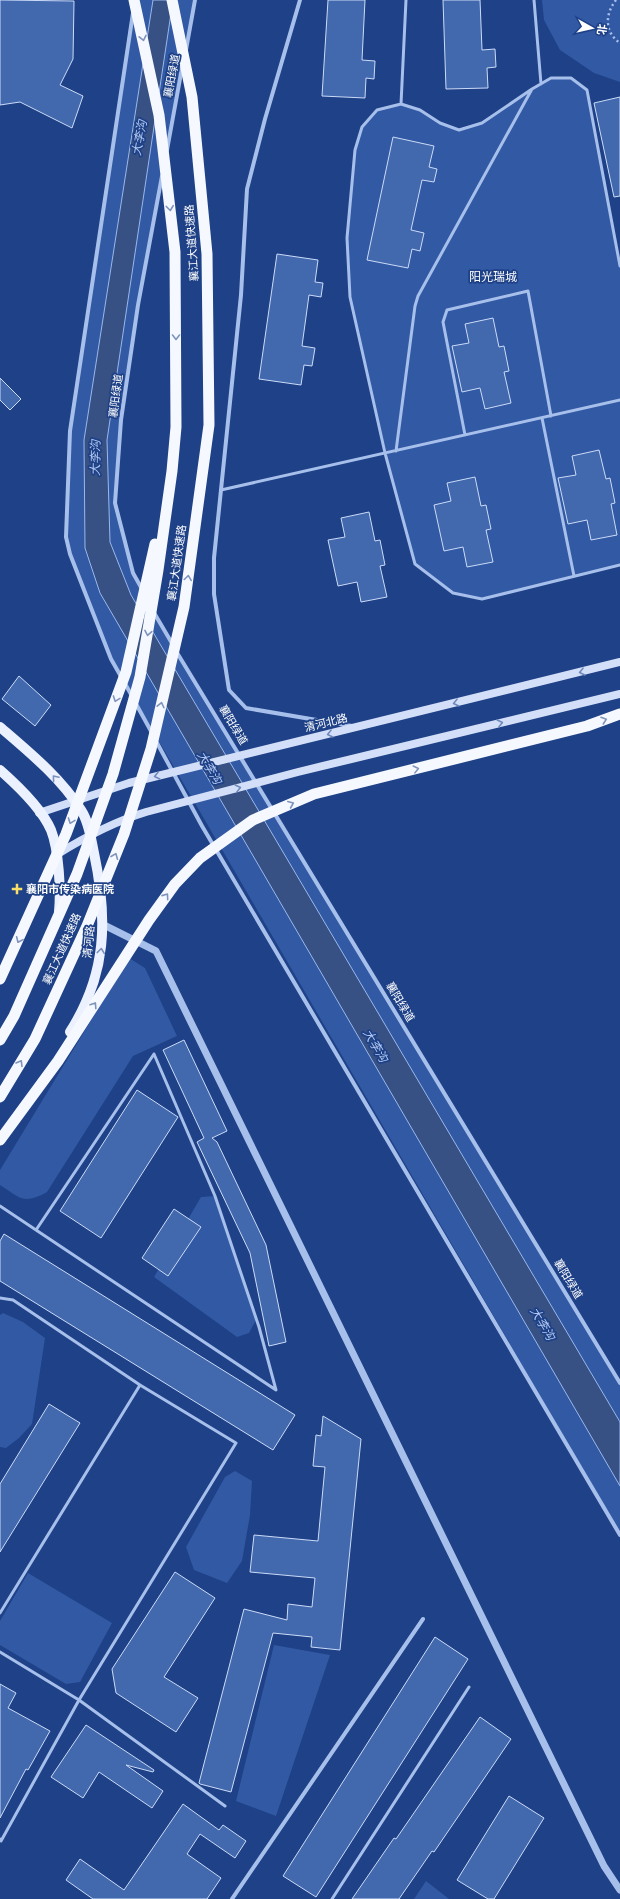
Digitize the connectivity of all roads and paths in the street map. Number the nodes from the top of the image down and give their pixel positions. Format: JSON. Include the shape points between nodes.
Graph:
{"nodes":[{"id":1,"x":134,"y":0,"type":"edge"},
{"id":2,"x":172,"y":0,"type":"edge"},
{"id":3,"x":195,"y":0,"type":"edge"},
{"id":4,"x":300,"y":0,"type":"edge"},
{"id":5,"x":406,"y":0,"type":"edge"},
{"id":6,"x":534,"y":0,"type":"edge"},
{"id":7,"x":616,"y":0,"type":"edge"},
{"id":8,"x":620,"y":43,"type":"edge"},
{"id":9,"x":541,"y":84,"type":"junction"},
{"id":10,"x":532,"y":89,"type":"junction"},
{"id":11,"x":402,"y":104,"type":"junction"},
{"id":12,"x":620,"y":266,"type":"edge"},
{"id":13,"x":620,"y":400,"type":"edge"},
{"id":14,"x":551,"y":416,"type":"junction"},
{"id":15,"x":542,"y":418,"type":"junction"},
{"id":16,"x":464,"y":436,"type":"junction"},
{"id":17,"x":396,"y":451,"type":"junction"},
{"id":18,"x":384,"y":453,"type":"junction"},
{"id":19,"x":172,"y":471,"type":"junction"},
{"id":20,"x":221,"y":490,"type":"junction"},
{"id":21,"x":620,"y":564,"type":"edge"},
{"id":22,"x":574,"y":576,"type":"junction"},
{"id":23,"x":620,"y":662,"type":"edge"},
{"id":24,"x":620,"y":694,"type":"edge"},
{"id":25,"x":620,"y":714,"type":"edge"},
{"id":26,"x":0,"y":727,"type":"edge"},
{"id":27,"x":357,"y":727,"type":"junction"},
{"id":28,"x":0,"y":770,"type":"edge"},
{"id":29,"x":76,"y":802,"type":"junction"},
{"id":30,"x":39,"y":813,"type":"junction"},
{"id":31,"x":90,"y":834,"type":"junction"},
{"id":32,"x":56,"y":855,"type":"junction"},
{"id":33,"x":104,"y":925,"type":"junction"},
{"id":34,"x":0,"y":979,"type":"edge"},
{"id":35,"x":0,"y":1031,"type":"edge"},
{"id":36,"x":0,"y":1040,"type":"edge"},
{"id":37,"x":0,"y":1097,"type":"edge"},
{"id":38,"x":0,"y":1140,"type":"edge"},
{"id":39,"x":0,"y":1146,"type":"edge"},
{"id":40,"x":0,"y":1206,"type":"edge"},
{"id":41,"x":36,"y":1230,"type":"junction"},
{"id":42,"x":0,"y":1298,"type":"edge"},
{"id":43,"x":620,"y":1383,"type":"edge"},
{"id":44,"x":140,"y":1385,"type":"junction"},
{"id":45,"x":620,"y":1535,"type":"edge"},
{"id":46,"x":0,"y":1613,"type":"edge"},
{"id":47,"x":423,"y":1619,"type":"dead end"},
{"id":48,"x":0,"y":1652,"type":"edge"},
{"id":49,"x":469,"y":1686,"type":"dead end"},
{"id":50,"x":79,"y":1700,"type":"junction"},
{"id":51,"x":226,"y":1806,"type":"dead end"},
{"id":52,"x":0,"y":1839,"type":"edge"},
{"id":53,"x":620,"y":1890,"type":"edge"},
{"id":54,"x":232,"y":1899,"type":"edge"},
{"id":55,"x":332,"y":1899,"type":"edge"}],
"edges":[{"from":1,"to":19,"type":"highway","name":"襄江大道快速路","one_way":true,"via":[[159,115],[175,252],[176,427]]},
{"from":1,"to":45,"type":"street","via":[[70,431],[66,537],[70,554],[112,659],[202,826]]},
{"from":37,"to":2,"type":"highway","name":"襄江大道快速路","one_way":true,"via":[[35,1039],[87,926],[124,834],[151,749],[184,607],[209,425],[207,254],[192,97]]},
{"from":3,"to":43,"type":"street","name":"襄阳绿道","via":[[138,305],[121,420],[115,503],[133,573],[164,632]]},
{"from":4,"to":20,"type":"street","via":[[247,189],[241,295]]},
{"from":5,"to":11,"type":"lane"},
{"from":6,"to":9,"type":"lane"},
{"from":7,"to":8,"type":"path","via":[[607,23],[610,32]]},
{"from":9,"to":10,"type":"lane"},
{"from":9,"to":12,"type":"lane","via":[[551,78],[571,78],[587,90]]},
{"from":10,"to":11,"type":"lane","via":[[482,123],[459,130],[440,123],[420,110]]},
{"from":10,"to":17,"type":"lane","via":[[418,296]]},
{"from":11,"to":18,"type":"lane","via":[[377,110],[362,127],[355,150],[347,238],[350,297]]},
{"from":13,"to":14,"type":"lane"},
{"from":14,"to":15,"type":"lane"},
{"from":14,"to":16,"type":"lane","via":[[528,291],[447,310],[443,322]]},
{"from":15,"to":16,"type":"lane"},
{"from":15,"to":22,"type":"lane"},
{"from":16,"to":17,"type":"lane"},
{"from":17,"to":18,"type":"lane"},
{"from":18,"to":20,"type":"lane"},
{"from":18,"to":22,"type":"lane","via":[[415,564],[453,593],[482,598]]},
{"from":19,"to":34,"type":"highway","one_way":true,"via":[[126,672],[66,834]]},
{"from":19,"to":36,"type":"highway","name":"襄江大道快速路","one_way":true,"via":[[140,677],[113,774],[77,874],[14,1016]]},
{"from":20,"to":27,"type":"street","via":[[214,558],[214,594],[229,690],[246,708]]},
{"from":21,"to":22,"type":"lane"},
{"from":23,"to":27,"type":"main road","name":"清河北路","one_way":true},
{"from":31,"to":24,"type":"main road","one_way":true,"via":[[146,812],[298,772]]},
{"from":38,"to":25,"type":"highway","one_way":true,"via":[[58,1061],[175,884],[206,853],[253,820],[314,794],[587,726]]},
{"from":29,"to":26,"type":"main road","name":"清河路","one_way":true,"via":[[47,768]]},
{"from":27,"to":29,"type":"main road","name":"清河北路","one_way":true,"via":[[139,780]]},
{"from":28,"to":30,"type":"main road","via":[[23,790]]},
{"from":29,"to":30,"type":"main road","name":"清河北路"},
{"from":29,"to":31,"type":"main road","name":"清河路"},
{"from":30,"to":32,"type":"main road","via":[[50,828]]},
{"from":31,"to":32,"type":"main road"},
{"from":31,"to":33,"type":"main road","name":"清河路"},
{"from":32,"to":35,"type":"main road","via":[[61,894],[57,927],[44,959]]},
{"from":39,"to":33,"type":"main road","name":"清河路","one_way":true,"via":[[77,1021],[99,967]]},
{"from":33,"to":53,"type":"street","via":[[156,951],[604,1866]]},
{"from":40,"to":41,"type":"lane"},
{"from":41,"to":41,"type":"lane","via":[[95,1269],[276,1390],[259,1327],[215,1196],[154,1054]]},
{"from":42,"to":44,"type":"lane","via":[[13,1300]]},
{"from":44,"to":46,"type":"lane"},
{"from":44,"to":50,"type":"lane","via":[[236,1443]]},
{"from":47,"to":54,"type":"street"},
{"from":48,"to":50,"type":"lane"},
{"from":49,"to":55,"type":"lane"},
{"from":50,"to":51,"type":"lane"},
{"from":50,"to":52,"type":"lane","via":[[2,1840]]}]}
